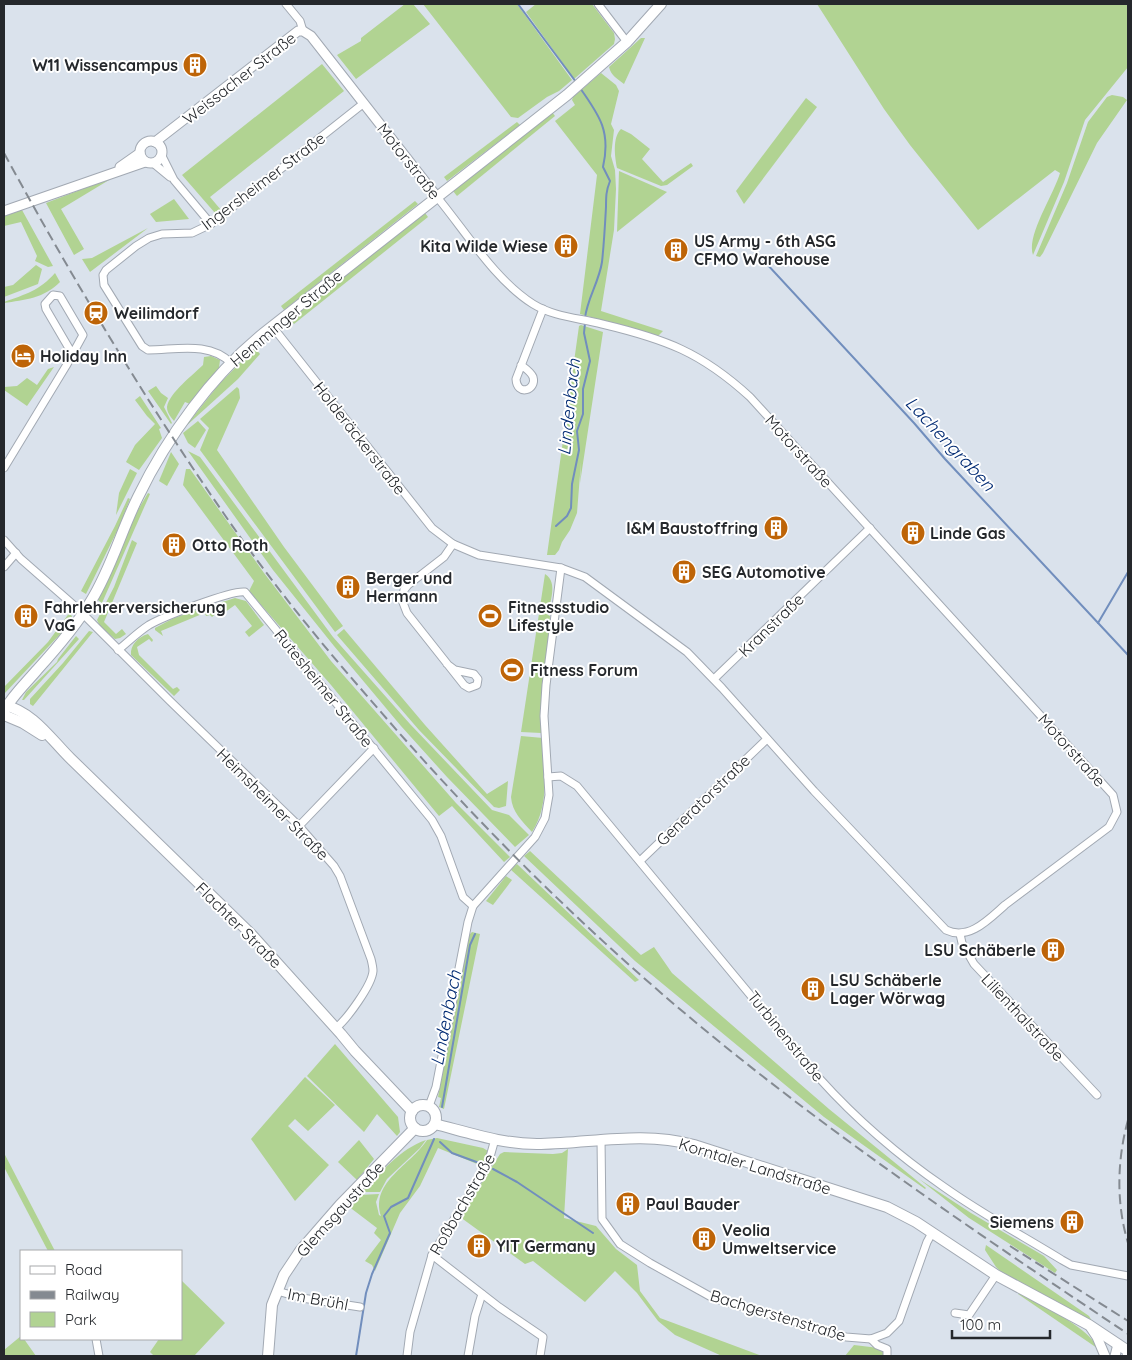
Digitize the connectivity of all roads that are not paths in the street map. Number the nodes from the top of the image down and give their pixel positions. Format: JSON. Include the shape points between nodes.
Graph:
{"nodes":[{"id":1,"x":286,"y":4,"type":"edge"},
{"id":2,"x":598,"y":4,"type":"edge"},
{"id":3,"x":661,"y":4,"type":"edge"},
{"id":4,"x":303,"y":31,"type":"junction"},
{"id":5,"x":627,"y":42,"type":"junction"},
{"id":6,"x":364,"y":103,"type":"junction"},
{"id":7,"x":159,"y":149,"type":"junction"},
{"id":8,"x":140,"y":153,"type":"junction"},
{"id":9,"x":149,"y":162,"type":"junction"},
{"id":10,"x":111,"y":173,"type":"junction"},
{"id":11,"x":174,"y":180,"type":"junction"},
{"id":12,"x":437,"y":197,"type":"junction"},
{"id":13,"x":4,"y":211,"type":"edge"},
{"id":14,"x":211,"y":224,"type":"junction"},
{"id":15,"x":543,"y":309,"type":"junction"},
{"id":16,"x":272,"y":326,"type":"junction"},
{"id":17,"x":73,"y":352,"type":"junction"},
{"id":18,"x":231,"y":363,"type":"junction"},
{"id":19,"x":521,"y":365,"type":"dead end"},
{"id":20,"x":4,"y":468,"type":"edge"},
{"id":21,"x":870,"y":528,"type":"junction"},
{"id":22,"x":4,"y":540,"type":"edge"},
{"id":23,"x":453,"y":544,"type":"junction"},
{"id":24,"x":16,"y":553,"type":"junction"},
{"id":25,"x":4,"y":567,"type":"edge"},
{"id":26,"x":561,"y":568,"type":"junction"},
{"id":27,"x":83,"y":614,"type":"junction"},
{"id":28,"x":118,"y":650,"type":"junction"},
{"id":29,"x":448,"y":664,"type":"dead end"},
{"id":30,"x":714,"y":679,"type":"junction"},
{"id":31,"x":4,"y":709,"type":"edge"},
{"id":32,"x":767,"y":739,"type":"junction"},
{"id":33,"x":374,"y":748,"type":"junction"},
{"id":34,"x":548,"y":777,"type":"junction"},
{"id":35,"x":299,"y":826,"type":"junction"},
{"id":36,"x":640,"y":861,"type":"junction"},
{"id":37,"x":473,"y":906,"type":"junction"},
{"id":38,"x":960,"y":934,"type":"junction"},
{"id":39,"x":336,"y":1028,"type":"junction"},
{"id":40,"x":1096,"y":1095,"type":"dead end"},
{"id":41,"x":429,"y":1106,"type":"junction"},
{"id":42,"x":412,"y":1111,"type":"junction"},
{"id":43,"x":435,"y":1124,"type":"junction"},
{"id":44,"x":415,"y":1128,"type":"junction"},
{"id":45,"x":495,"y":1140,"type":"junction"},
{"id":46,"x":601,"y":1140,"type":"junction"},
{"id":47,"x":932,"y":1233,"type":"junction"},
{"id":48,"x":432,"y":1255,"type":"junction"},
{"id":49,"x":996,"y":1275,"type":"junction"},
{"id":50,"x":1128,"y":1276,"type":"edge"},
{"id":51,"x":277,"y":1291,"type":"junction"},
{"id":52,"x":482,"y":1294,"type":"junction"},
{"id":53,"x":360,"y":1307,"type":"dead end"},
{"id":54,"x":955,"y":1313,"type":"dead end"},
{"id":55,"x":1089,"y":1325,"type":"junction"},
{"id":56,"x":871,"y":1339,"type":"junction"},
{"id":57,"x":96,"y":1340,"type":"edge"},
{"id":58,"x":1118,"y":1344,"type":"junction"},
{"id":59,"x":1128,"y":1351,"type":"edge"},
{"id":60,"x":99,"y":1356,"type":"edge"},
{"id":61,"x":268,"y":1356,"type":"edge"},
{"id":62,"x":407,"y":1356,"type":"edge"},
{"id":63,"x":468,"y":1356,"type":"edge"},
{"id":64,"x":540,"y":1356,"type":"edge"},
{"id":65,"x":887,"y":1356,"type":"edge"},
{"id":66,"x":1105,"y":1356,"type":"edge"},
{"id":67,"x":1115,"y":1356,"type":"edge"}],
"edges":[{"from":1,"to":4,"type":"street","name":"Motorstraße"},
{"from":2,"to":5,"type":"street"},
{"from":3,"to":5,"type":"main road","name":"Hemminger Straße"},
{"from":4,"to":6,"type":"street","name":"Motorstraße","via":[[311,36]]},
{"from":4,"to":7,"type":"street","name":"Weissacher Straße","via":[[298,31],[177,127]]},
{"from":5,"to":12,"type":"main road","name":"Hemminger Straße"},
{"from":6,"to":12,"type":"street","name":"Motorstraße"},
{"from":6,"to":14,"type":"street","name":"Ingersheimer Straße"},
{"from":7,"to":8,"type":"street","via":[[151,141],[141,148]]},
{"from":7,"to":9,"type":"street","via":[[157,162]]},
{"from":7,"to":11,"type":"street"},
{"from":8,"to":9,"type":"street"},
{"from":8,"to":10,"type":"street"},
{"from":9,"to":10,"type":"street"},
{"from":9,"to":11,"type":"street"},
{"from":10,"to":13,"type":"street"},
{"from":11,"to":14,"type":"street"},
{"from":12,"to":15,"type":"street","name":"Motorstraße","via":[[501,277]]},
{"from":12,"to":16,"type":"main road","name":"Hemminger Straße"},
{"from":14,"to":18,"type":"street","name":"Ingersheimer Straße","via":[[192,233],[162,234],[140,243],[106,270],[104,285],[142,346],[148,350],[202,348],[219,353]]},
{"from":15,"to":19,"type":"street"},
{"from":15,"to":21,"type":"street","name":"Motorstraße","via":[[667,342],[722,373],[750,396]]},
{"from":16,"to":18,"type":"main road","name":"Hemminger Straße"},
{"from":16,"to":23,"type":"street","name":"Holderäckerstraße","via":[[417,510],[432,528]]},
{"from":17,"to":17,"type":"street","via":[[83,335],[60,296],[53,295],[45,304],[46,309]]},
{"from":17,"to":20,"type":"street"},
{"from":18,"to":27,"type":"main road","name":"Hemminger Straße","via":[[210,385],[155,466],[138,497],[103,581]]},
{"from":21,"to":30,"type":"street","name":"Kranstraße"},
{"from":21,"to":38,"type":"street","name":"Motorstraße","via":[[1113,795],[1117,812],[1109,828],[991,918]]},
{"from":22,"to":24,"type":"street","name":"Heimsheimer Straße"},
{"from":23,"to":26,"type":"street","name":"Holderäckerstraße","via":[[479,555]]},
{"from":23,"to":29,"type":"street","via":[[444,557],[408,585],[402,600],[408,613]]},
{"from":24,"to":25,"type":"street"},
{"from":24,"to":27,"type":"street","name":"Heimsheimer Straße"},
{"from":26,"to":30,"type":"street","via":[[584,576],[687,652]]},
{"from":26,"to":34,"type":"street","via":[[544,716]]},
{"from":27,"to":28,"type":"street","name":"Heimsheimer Straße"},
{"from":27,"to":31,"type":"main road","name":"Hemminger Straße"},
{"from":28,"to":33,"type":"street","name":"Rutesheimer Straße","via":[[147,626],[168,615],[227,594],[245,592]]},
{"from":28,"to":35,"type":"street","name":"Heimsheimer Straße"},
{"from":30,"to":32,"type":"street"},
{"from":31,"to":39,"type":"main road","name":"Flachter Straße","via":[[22,713],[46,731],[57,746],[251,934]]},
{"from":32,"to":36,"type":"street","name":"Generatorstraße"},
{"from":32,"to":38,"type":"street","via":[[937,921],[946,930]]},
{"from":33,"to":35,"type":"street"},
{"from":33,"to":37,"type":"street","name":"Rutesheimer Straße","via":[[432,820],[464,897]]},
{"from":34,"to":36,"type":"street","name":"Turbinenstraße","via":[[562,776],[578,786]]},
{"from":34,"to":37,"type":"street","via":[[548,804],[535,838]]},
{"from":35,"to":39,"type":"street","name":"Heimsheimer Straße","via":[[340,876],[372,964],[370,980],[351,1012]]},
{"from":36,"to":50,"type":"street","name":"Turbinenstraße","via":[[820,1079],[858,1118],[943,1187],[1062,1260],[1071,1265]]},
{"from":37,"to":41,"type":"street","via":[[438,1078]]},
{"from":38,"to":40,"type":"street","name":"Lilienthalstraße","via":[[974,964]]},
{"from":39,"to":42,"type":"main road","name":"Flachter Straße"},
{"from":41,"to":42,"type":"main road","via":[[420,1106]]},
{"from":41,"to":43,"type":"main road","via":[[436,1114]]},
{"from":42,"to":44,"type":"main road","via":[[410,1118]]},
{"from":43,"to":44,"type":"main road","via":[[426,1131]]},
{"from":43,"to":45,"type":"main road","name":"Korntaler Landstraße"},
{"from":44,"to":51,"type":"main road","name":"Glemsgaustraße","via":[[317,1230],[300,1251]]},
{"from":45,"to":46,"type":"main road","name":"Korntaler Landstraße","via":[[516,1144]]},
{"from":45,"to":48,"type":"street","name":"Roßbachstraße","via":[[488,1164]]},
{"from":46,"to":47,"type":"main road","name":"Korntaler Landstraße","via":[[650,1137],[694,1145],[876,1203]]},
{"from":46,"to":56,"type":"street","name":"Bachgerstenstraße","via":[[602,1219],[620,1244],[713,1298],[846,1337]]},
{"from":47,"to":49,"type":"main road","name":"Korntaler Landstraße"},
{"from":47,"to":56,"type":"street","via":[[899,1321],[887,1333]]},
{"from":48,"to":52,"type":"street"},
{"from":48,"to":62,"type":"street","name":"Roßbachstraße","via":[[410,1332]]},
{"from":49,"to":54,"type":"street","via":[[969,1315]]},
{"from":49,"to":55,"type":"main road","name":"Korntaler Landstraße"},
{"from":51,"to":53,"type":"street","name":"Im Brühl"},
{"from":51,"to":61,"type":"main road","name":"Glemsgaustraße","via":[[272,1306]]},
{"from":52,"to":63,"type":"street"},
{"from":52,"to":64,"type":"street","via":[[543,1337]]},
{"from":55,"to":58,"type":"main road","name":"Korntaler Landstraße"},
{"from":55,"to":66,"type":"street"},
{"from":56,"to":65,"type":"street","via":[[887,1349]]},
{"from":57,"to":60,"type":"street"},
{"from":58,"to":59,"type":"main road","name":"Korntaler Landstraße"},
{"from":58,"to":66,"type":"street"},
{"from":58,"to":67,"type":"street"}]}
